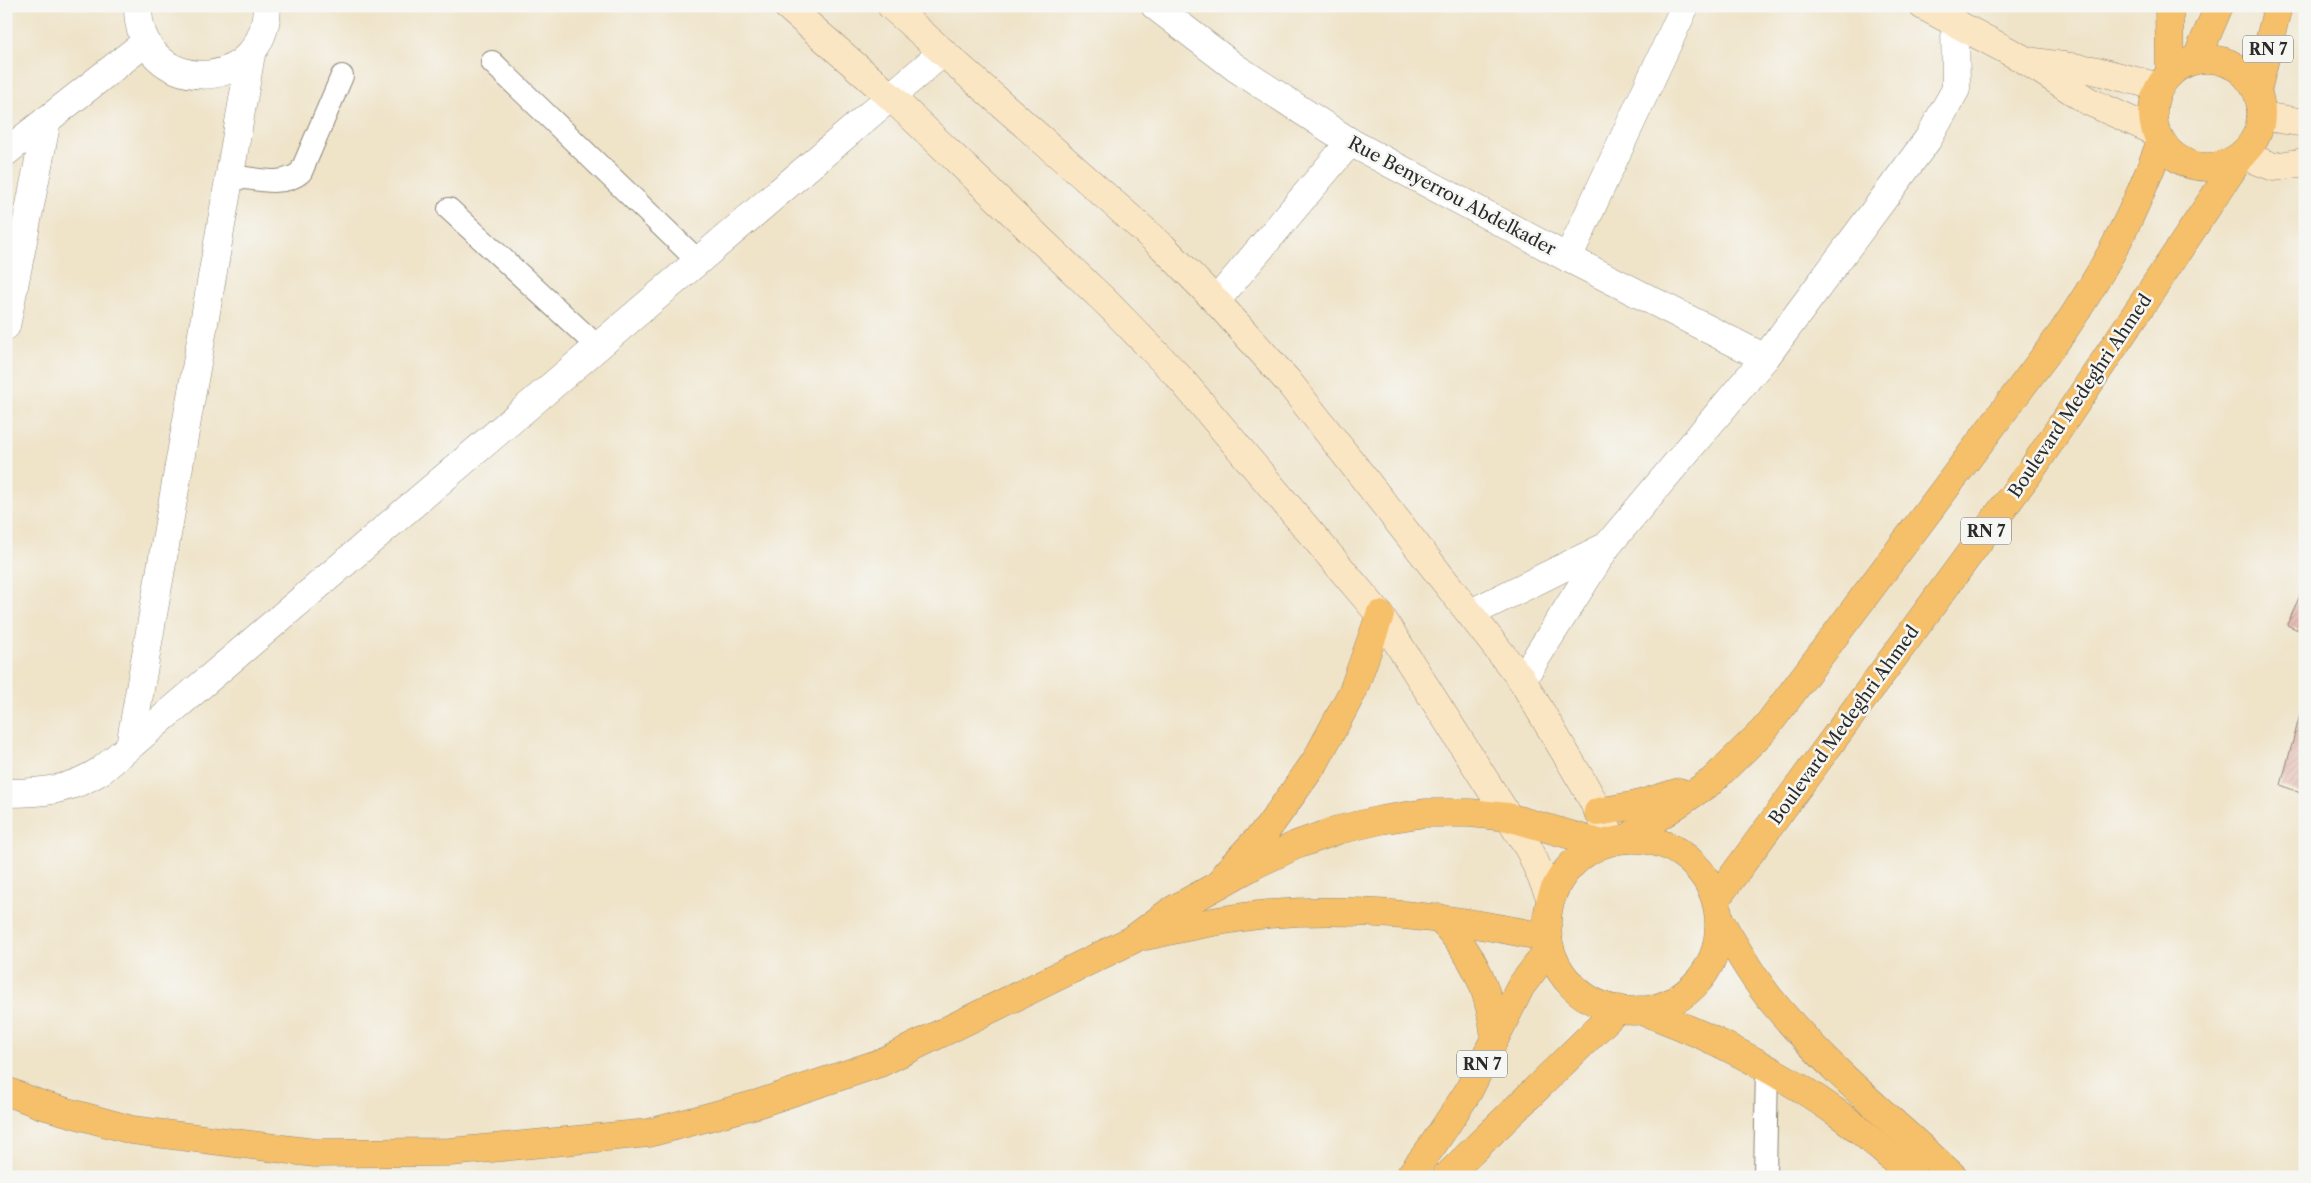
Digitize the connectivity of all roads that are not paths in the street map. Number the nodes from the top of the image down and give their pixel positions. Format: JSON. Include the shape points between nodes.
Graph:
{"nodes":[{"id":1,"x":138,"y":6,"type":"edge"},
{"id":2,"x":267,"y":6,"type":"edge"},
{"id":3,"x":787,"y":6,"type":"edge"},
{"id":4,"x":891,"y":6,"type":"edge"},
{"id":5,"x":1155,"y":6,"type":"edge"},
{"id":6,"x":1685,"y":6,"type":"edge"},
{"id":7,"x":1923,"y":6,"type":"edge"},
{"id":8,"x":2219,"y":6,"type":"edge"},
{"id":9,"x":2278,"y":6,"type":"edge"},
{"id":10,"x":2168,"y":7,"type":"edge"},
{"id":11,"x":1954,"y":21,"type":"junction"},
{"id":12,"x":146,"y":42,"type":"junction"},
{"id":13,"x":943,"y":52,"type":"junction"},
{"id":14,"x":251,"y":54,"type":"junction"},
{"id":15,"x":2025,"y":60,"type":"junction"},
{"id":16,"x":2196,"y":60,"type":"junction"},
{"id":17,"x":492,"y":62,"type":"dead end"},
{"id":18,"x":342,"y":76,"type":"dead end"},
{"id":19,"x":2165,"y":80,"type":"junction"},
{"id":20,"x":890,"y":97,"type":"junction"},
{"id":21,"x":2259,"y":104,"type":"junction"},
{"id":22,"x":47,"y":120,"type":"junction"},
{"id":23,"x":2305,"y":123,"type":"edge"},
{"id":24,"x":2158,"y":136,"type":"junction"},
{"id":25,"x":1350,"y":142,"type":"junction"},
{"id":26,"x":6,"y":152,"type":"edge"},
{"id":27,"x":2242,"y":155,"type":"junction"},
{"id":28,"x":2305,"y":162,"type":"edge"},
{"id":29,"x":230,"y":176,"type":"junction"},
{"id":30,"x":448,"y":209,"type":"dead end"},
{"id":31,"x":1568,"y":258,"type":"junction"},
{"id":32,"x":698,"y":262,"type":"junction"},
{"id":33,"x":1216,"y":301,"type":"junction"},
{"id":34,"x":6,"y":326,"type":"edge"},
{"id":35,"x":598,"y":347,"type":"junction"},
{"id":36,"x":1764,"y":358,"type":"junction"},
{"id":37,"x":1607,"y":546,"type":"junction"},
{"id":38,"x":1471,"y":613,"type":"junction"},
{"id":39,"x":1380,"y":615,"type":"junction"},
{"id":40,"x":1522,"y":680,"type":"junction"},
{"id":41,"x":130,"y":746,"type":"junction"},
{"id":42,"x":1712,"y":781,"type":"junction"},
{"id":43,"x":6,"y":793,"type":"edge"},
{"id":44,"x":1598,"y":812,"type":"junction"},
{"id":45,"x":1508,"y":817,"type":"junction"},
{"id":46,"x":1614,"y":841,"type":"junction"},
{"id":47,"x":1213,"y":886,"type":"junction"},
{"id":48,"x":1551,"y":899,"type":"junction"},
{"id":49,"x":1718,"y":910,"type":"junction"},
{"id":50,"x":1439,"y":918,"type":"junction"},
{"id":51,"x":1132,"y":940,"type":"junction"},
{"id":52,"x":1549,"y":943,"type":"junction"},
{"id":53,"x":1629,"y":1010,"type":"junction"},
{"id":54,"x":1801,"y":1034,"type":"junction"},
{"id":55,"x":1495,"y":1037,"type":"junction"},
{"id":56,"x":1771,"y":1069,"type":"junction"},
{"id":57,"x":6,"y":1091,"type":"edge"},
{"id":58,"x":1409,"y":1177,"type":"edge"},
{"id":59,"x":1446,"y":1177,"type":"edge"},
{"id":60,"x":1765,"y":1177,"type":"edge"},
{"id":61,"x":1913,"y":1177,"type":"edge"},
{"id":62,"x":1954,"y":1177,"type":"edge"}],
"edges":[{"from":1,"to":12,"type":"street"},
{"from":2,"to":14,"type":"street","via":[[267,22]]},
{"from":3,"to":20,"type":"main road"},
{"from":4,"to":13,"type":"main road"},
{"from":5,"to":25,"type":"street","name":"Rue Benyerrou Abdelkader","via":[[1236,68]]},
{"from":6,"to":31,"type":"street"},
{"from":7,"to":11,"type":"main road"},
{"from":8,"to":16,"type":"main road"},
{"from":9,"to":21,"type":"main road","number":"RN 7"},
{"from":10,"to":19,"type":"main road"},
{"from":11,"to":15,"type":"main road"},
{"from":11,"to":36,"type":"street","via":[[1956,89],[1928,139]]},
{"from":12,"to":14,"type":"street","via":[[170,67],[204,76],[238,66]]},
{"from":12,"to":22,"type":"street"},
{"from":13,"to":20,"type":"street"},
{"from":13,"to":33,"type":"main road","via":[[1163,247]]},
{"from":14,"to":29,"type":"street"},
{"from":15,"to":19,"type":"main road"},
{"from":15,"to":24,"type":"main road","via":[[2088,101]]},
{"from":16,"to":19,"type":"main road","via":[[2182,65]]},
{"from":16,"to":21,"type":"main road","via":[[2215,60],[2232,65],[2246,76]]},
{"from":17,"to":32,"type":"lane"},
{"from":18,"to":29,"type":"lane","via":[[302,172],[280,181]]},
{"from":19,"to":24,"type":"main road","via":[[2154,100],[2153,116]]},
{"from":20,"to":32,"type":"street"},
{"from":20,"to":39,"type":"main road","via":[[1109,305],[1179,377]]},
{"from":21,"to":23,"type":"main road"},
{"from":21,"to":27,"type":"main road","via":[[2259,131]]},
{"from":22,"to":26,"type":"street"},
{"from":22,"to":34,"type":"street"},
{"from":24,"to":27,"type":"main road","via":[[2174,155],[2190,164],[2208,167],[2226,164]]},
{"from":24,"to":42,"type":"main road","via":[[2129,222],[2100,275],[2062,333],[1764,730]]},
{"from":25,"to":31,"type":"street","name":"Rue Benyerrou Abdelkader"},
{"from":25,"to":33,"type":"street"},
{"from":27,"to":28,"type":"main road","via":[[2274,167]]},
{"from":27,"to":49,"type":"main road","name":"Boulevard Medeghri Ahmed","number":"RN 7","via":[[2034,466]]},
{"from":29,"to":41,"type":"street"},
{"from":30,"to":35,"type":"lane"},
{"from":31,"to":36,"type":"street","name":"Rue Benyerrou Abdelkader"},
{"from":32,"to":35,"type":"street"},
{"from":33,"to":38,"type":"main road","via":[[1287,380]]},
{"from":35,"to":41,"type":"street"},
{"from":36,"to":37,"type":"street"},
{"from":37,"to":38,"type":"street"},
{"from":37,"to":40,"type":"street"},
{"from":38,"to":40,"type":"main road"},
{"from":39,"to":45,"type":"main road"},
{"from":39,"to":47,"type":"main road","via":[[1353,690],[1315,762],[1268,828]]},
{"from":40,"to":44,"type":"main road"},
{"from":41,"to":43,"type":"street","via":[[102,770],[70,787],[53,792]]},
{"from":42,"to":44,"type":"main road","via":[[1637,805]]},
{"from":42,"to":46,"type":"main road"},
{"from":44,"to":46,"type":"main road"},
{"from":45,"to":46,"type":"main road"},
{"from":45,"to":47,"type":"main road","via":[[1470,812],[1425,813],[1338,830],[1296,845]]},
{"from":45,"to":48,"type":"main road","via":[[1534,860]]},
{"from":46,"to":48,"type":"main road","via":[[1579,857],[1562,876]]},
{"from":46,"to":49,"type":"main road","via":[[1655,841],[1682,853],[1703,873]]},
{"from":47,"to":51,"type":"main road"},
{"from":48,"to":52,"type":"main road","via":[[1547,919]]},
{"from":49,"to":53,"type":"main road","via":[[1718,943],[1711,963],[1698,982],[1662,1006]]},
{"from":49,"to":54,"type":"main road","via":[[1760,985]]},
{"from":50,"to":51,"type":"main road","via":[[1338,911],[1268,914],[1200,924]]},
{"from":50,"to":52,"type":"main road","via":[[1477,923]]},
{"from":50,"to":55,"type":"main road","via":[[1473,960],[1492,1010]]},
{"from":51,"to":57,"type":"main road","via":[[880,1063],[757,1104],[649,1133],[450,1152],[315,1153],[132,1130],[42,1106]]},
{"from":52,"to":53,"type":"main road","via":[[1560,970],[1575,988],[1595,1002]]},
{"from":52,"to":55,"type":"main road","number":"RN 7","via":[[1521,986]]},
{"from":53,"to":56,"type":"main road","via":[[1705,1035]]},
{"from":53,"to":59,"type":"main road"},
{"from":54,"to":56,"type":"main road","via":[[1795,1060]]},
{"from":54,"to":62,"type":"main road"},
{"from":55,"to":58,"type":"main road","number":"RN 7","via":[[1468,1092]]},
{"from":56,"to":60,"type":"lane"},
{"from":56,"to":61,"type":"main road","via":[[1842,1116]]}]}
